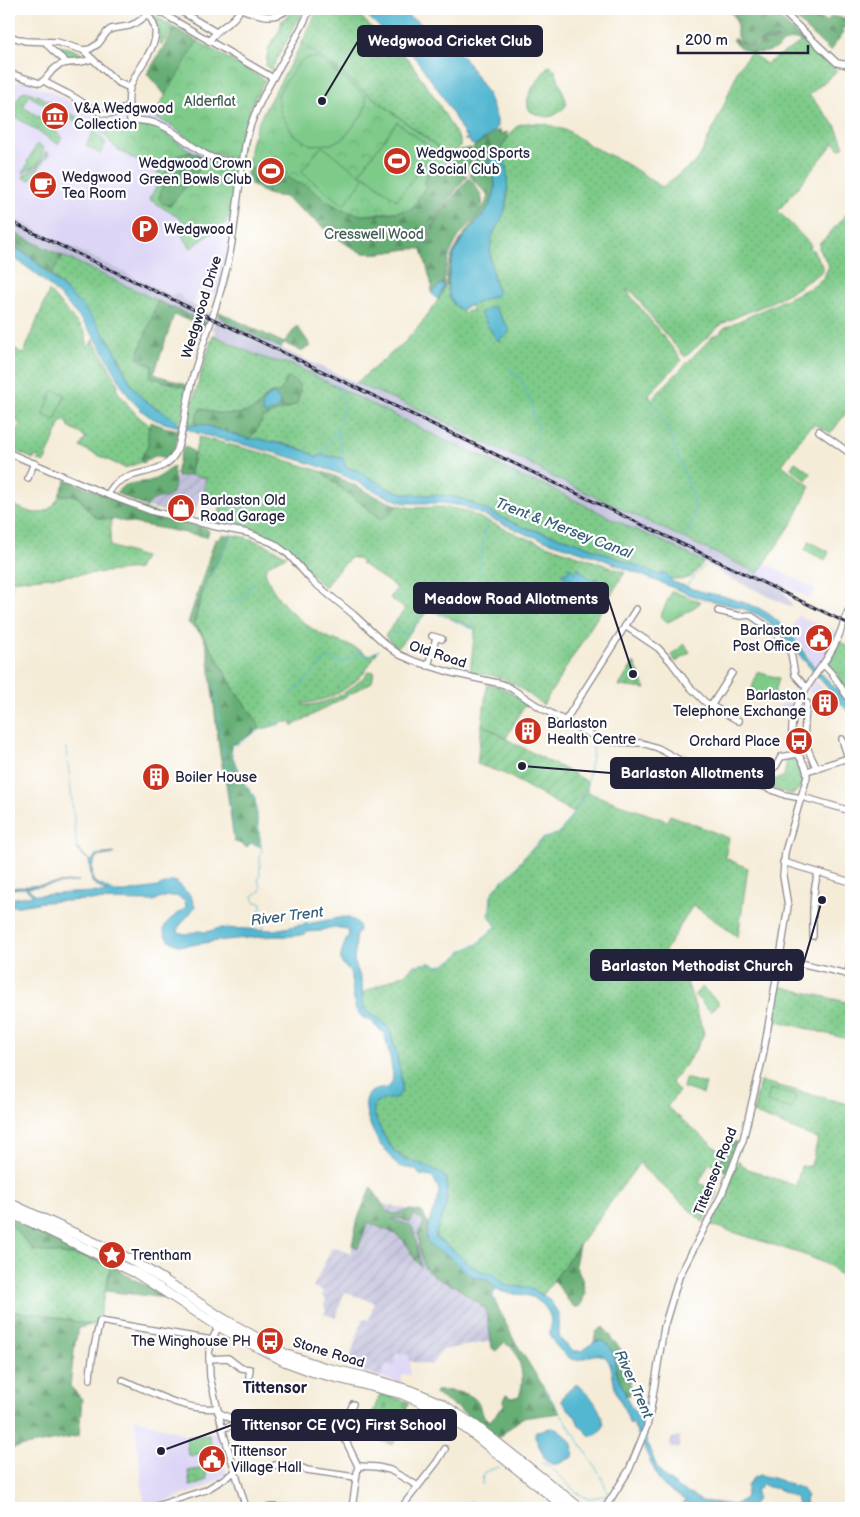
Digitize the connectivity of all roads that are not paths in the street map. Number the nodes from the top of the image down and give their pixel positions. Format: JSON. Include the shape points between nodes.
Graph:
{"nodes":[{"id":1,"x":68,"y":9,"type":"edge"},
{"id":2,"x":81,"y":9,"type":"edge"},
{"id":3,"x":156,"y":9,"type":"edge"},
{"id":4,"x":177,"y":9,"type":"edge"},
{"id":5,"x":241,"y":9,"type":"edge"},
{"id":6,"x":288,"y":9,"type":"edge"},
{"id":7,"x":310,"y":9,"type":"edge"},
{"id":8,"x":780,"y":9,"type":"edge"},
{"id":9,"x":149,"y":12,"type":"edge"},
{"id":10,"x":216,"y":32,"type":"junction"},
{"id":11,"x":9,"y":36,"type":"edge"},
{"id":12,"x":45,"y":41,"type":"junction"},
{"id":13,"x":209,"y":41,"type":"junction"},
{"id":14,"x":83,"y":50,"type":"junction"},
{"id":15,"x":92,"y":58,"type":"junction"},
{"id":16,"x":850,"y":62,"type":"edge"},
{"id":17,"x":67,"y":63,"type":"junction"},
{"id":18,"x":9,"y":73,"type":"edge"},
{"id":19,"x":851,"y":75,"type":"edge"},
{"id":20,"x":273,"y":78,"type":"junction"},
{"id":21,"x":44,"y":81,"type":"junction"},
{"id":22,"x":130,"y":88,"type":"junction"},
{"id":23,"x":129,"y":106,"type":"junction"},
{"id":24,"x":242,"y":162,"type":"junction"},
{"id":25,"x":819,"y":431,"type":"dead end"},
{"id":26,"x":9,"y":453,"type":"edge"},
{"id":27,"x":851,"y":454,"type":"edge"},
{"id":28,"x":34,"y":463,"type":"junction"},
{"id":29,"x":28,"y":478,"type":"dead end"},
{"id":30,"x":108,"y":495,"type":"junction"},
{"id":31,"x":851,"y":605,"type":"edge"},
{"id":32,"x":636,"y":609,"type":"dead end"},
{"id":33,"x":718,"y":611,"type":"dead end"},
{"id":34,"x":625,"y":626,"type":"junction"},
{"id":35,"x":437,"y":638,"type":"dead end"},
{"id":36,"x":428,"y":666,"type":"junction"},
{"id":37,"x":821,"y":667,"type":"junction"},
{"id":38,"x":732,"y":673,"type":"dead end"},
{"id":39,"x":806,"y":687,"type":"junction"},
{"id":40,"x":808,"y":702,"type":"dead end"},
{"id":41,"x":851,"y":702,"type":"edge"},
{"id":42,"x":711,"y":706,"type":"junction"},
{"id":43,"x":565,"y":721,"type":"junction"},
{"id":44,"x":739,"y":721,"type":"dead end"},
{"id":45,"x":842,"y":739,"type":"dead end"},
{"id":46,"x":798,"y":754,"type":"junction"},
{"id":47,"x":850,"y":761,"type":"edge"},
{"id":48,"x":817,"y":768,"type":"junction"},
{"id":49,"x":807,"y":771,"type":"junction"},
{"id":50,"x":746,"y":782,"type":"junction"},
{"id":51,"x":801,"y":798,"type":"junction"},
{"id":52,"x":851,"y":810,"type":"edge"},
{"id":53,"x":783,"y":862,"type":"junction"},
{"id":54,"x":818,"y":873,"type":"junction"},
{"id":55,"x":851,"y":882,"type":"edge"},
{"id":56,"x":813,"y":936,"type":"dead end"},
{"id":57,"x":739,"y":957,"type":"dead end"},
{"id":58,"x":779,"y":958,"type":"junction"},
{"id":59,"x":851,"y":960,"type":"edge"},
{"id":60,"x":777,"y":972,"type":"junction"},
{"id":61,"x":849,"y":975,"type":"edge"},
{"id":62,"x":9,"y":1203,"type":"edge"},
{"id":63,"x":9,"y":1213,"type":"edge"},
{"id":64,"x":220,"y":1322,"type":"junction"},
{"id":65,"x":212,"y":1340,"type":"junction"},
{"id":66,"x":209,"y":1359,"type":"junction"},
{"id":67,"x":249,"y":1376,"type":"dead end"},
{"id":68,"x":90,"y":1379,"type":"dead end"},
{"id":69,"x":123,"y":1380,"type":"dead end"},
{"id":70,"x":354,"y":1403,"type":"dead end"},
{"id":71,"x":217,"y":1410,"type":"junction"},
{"id":72,"x":242,"y":1424,"type":"junction"},
{"id":73,"x":222,"y":1428,"type":"junction"},
{"id":74,"x":339,"y":1429,"type":"junction"},
{"id":75,"x":445,"y":1449,"type":"dead end"},
{"id":76,"x":274,"y":1464,"type":"dead end"},
{"id":77,"x":358,"y":1466,"type":"junction"},
{"id":78,"x":235,"y":1472,"type":"junction"},
{"id":79,"x":355,"y":1477,"type":"junction"},
{"id":80,"x":418,"y":1486,"type":"junction"},
{"id":81,"x":150,"y":1508,"type":"edge"},
{"id":82,"x":246,"y":1508,"type":"edge"},
{"id":83,"x":265,"y":1508,"type":"edge"},
{"id":84,"x":296,"y":1508,"type":"edge"},
{"id":85,"x":352,"y":1508,"type":"edge"},
{"id":86,"x":401,"y":1508,"type":"edge"},
{"id":87,"x":566,"y":1508,"type":"edge"},
{"id":88,"x":580,"y":1508,"type":"edge"},
{"id":89,"x":605,"y":1508,"type":"edge"}],
"edges":[{"from":1,"to":2,"type":"street"},
{"from":3,"to":13,"type":"street"},
{"from":4,"to":10,"type":"street"},
{"from":5,"to":6,"type":"street","via":[[270,16]]},
{"from":5,"to":10,"type":"street","via":[[233,20]]},
{"from":7,"to":20,"type":"street","name":"Wedgwood Drive"},
{"from":8,"to":16,"type":"street","via":[[836,63]]},
{"from":9,"to":14,"type":"street","via":[[142,20],[129,26],[112,29],[94,47]]},
{"from":9,"to":22,"type":"street","via":[[156,39]]},
{"from":10,"to":13,"type":"street"},
{"from":11,"to":12,"type":"street","via":[[28,42]]},
{"from":12,"to":14,"type":"street"},
{"from":12,"to":17,"type":"street"},
{"from":13,"to":20,"type":"street"},
{"from":14,"to":15,"type":"street"},
{"from":15,"to":17,"type":"street"},
{"from":15,"to":22,"type":"street","via":[[117,82]]},
{"from":16,"to":19,"type":"street"},
{"from":17,"to":21,"type":"street","via":[[56,67]]},
{"from":18,"to":21,"type":"street","via":[[40,83]]},
{"from":20,"to":24,"type":"street","name":"Wedgwood Drive","via":[[254,114]]},
{"from":21,"to":23,"type":"street","via":[[98,112],[113,113]]},
{"from":22,"to":23,"type":"street"},
{"from":23,"to":24,"type":"street","via":[[130,120],[155,123],[209,156]]},
{"from":24,"to":30,"type":"street","name":"Wedgwood Drive","via":[[230,255],[219,300],[193,377],[177,450],[169,463],[118,481]]},
{"from":25,"to":27,"type":"street"},
{"from":26,"to":28,"type":"street","name":"Old Road"},
{"from":28,"to":29,"type":"street"},
{"from":28,"to":30,"type":"street","name":"Old Road"},
{"from":30,"to":36,"type":"street","name":"Old Road","via":[[151,511],[248,533],[273,543],[393,651]]},
{"from":31,"to":37,"type":"street","via":[[838,638]]},
{"from":32,"to":34,"type":"street"},
{"from":33,"to":39,"type":"street","via":[[750,615],[774,631],[791,653],[795,676]]},
{"from":34,"to":42,"type":"street","via":[[658,648],[694,692]]},
{"from":34,"to":43,"type":"street"},
{"from":35,"to":36,"type":"street"},
{"from":36,"to":43,"type":"street","name":"Old Road","via":[[502,684]]},
{"from":37,"to":39,"type":"street"},
{"from":37,"to":41,"type":"street","via":[[830,671]]},
{"from":38,"to":42,"type":"street"},
{"from":39,"to":46,"type":"street","via":[[796,704],[792,721],[792,740]]},
{"from":40,"to":48,"type":"street","via":[[804,724],[806,745]]},
{"from":42,"to":44,"type":"street"},
{"from":43,"to":50,"type":"street","name":"Old Road","via":[[595,737],[650,745],[699,771]]},
{"from":45,"to":47,"type":"street"},
{"from":46,"to":49,"type":"street"},
{"from":46,"to":50,"type":"street","via":[[781,757],[769,772],[750,773]]},
{"from":47,"to":48,"type":"street"},
{"from":48,"to":49,"type":"street"},
{"from":49,"to":51,"type":"street","name":"Tittensor Road"},
{"from":50,"to":51,"type":"street","name":"Old Road"},
{"from":51,"to":52,"type":"street","name":"Old Road"},
{"from":51,"to":53,"type":"street","name":"Tittensor Road"},
{"from":53,"to":54,"type":"street"},
{"from":53,"to":58,"type":"street","name":"Tittensor Road","via":[[788,906]]},
{"from":54,"to":55,"type":"street"},
{"from":54,"to":56,"type":"street"},
{"from":57,"to":60,"type":"street"},
{"from":58,"to":60,"type":"street","name":"Tittensor Road"},
{"from":58,"to":61,"type":"street"},
{"from":59,"to":61,"type":"street"},
{"from":60,"to":89,"type":"street","name":"Tittensor Road","via":[[771,1017],[743,1140],[724,1188],[679,1277],[664,1327],[646,1428],[629,1470]]},
{"from":62,"to":64,"type":"highway","name":"Stone Road","via":[[130,1259]]},
{"from":63,"to":64,"type":"highway","name":"Stone Road","via":[[136,1273]]},
{"from":64,"to":65,"type":"street"},
{"from":64,"to":87,"type":"highway","name":"Stone Road","via":[[284,1361],[314,1372],[402,1394],[435,1408],[468,1430]]},
{"from":64,"to":88,"type":"highway","name":"Stone Road","via":[[292,1357],[415,1392],[442,1404],[476,1426]]},
{"from":65,"to":66,"type":"street"},
{"from":65,"to":68,"type":"street","via":[[100,1321],[94,1339]]},
{"from":66,"to":67,"type":"street","via":[[228,1358],[241,1368],[250,1370]]},
{"from":66,"to":71,"type":"street"},
{"from":69,"to":71,"type":"street","via":[[178,1403]]},
{"from":70,"to":74,"type":"street"},
{"from":71,"to":72,"type":"street"},
{"from":71,"to":73,"type":"street"},
{"from":72,"to":73,"type":"street"},
{"from":72,"to":74,"type":"street","via":[[266,1418]]},
{"from":73,"to":78,"type":"street"},
{"from":74,"to":77,"type":"street"},
{"from":75,"to":80,"type":"street"},
{"from":76,"to":79,"type":"street"},
{"from":77,"to":79,"type":"street"},
{"from":77,"to":80,"type":"street","via":[[390,1470]]},
{"from":78,"to":81,"type":"street","via":[[206,1490]]},
{"from":78,"to":82,"type":"street"},
{"from":79,"to":85,"type":"street"},
{"from":80,"to":86,"type":"street"},
{"from":83,"to":84,"type":"street"}]}
